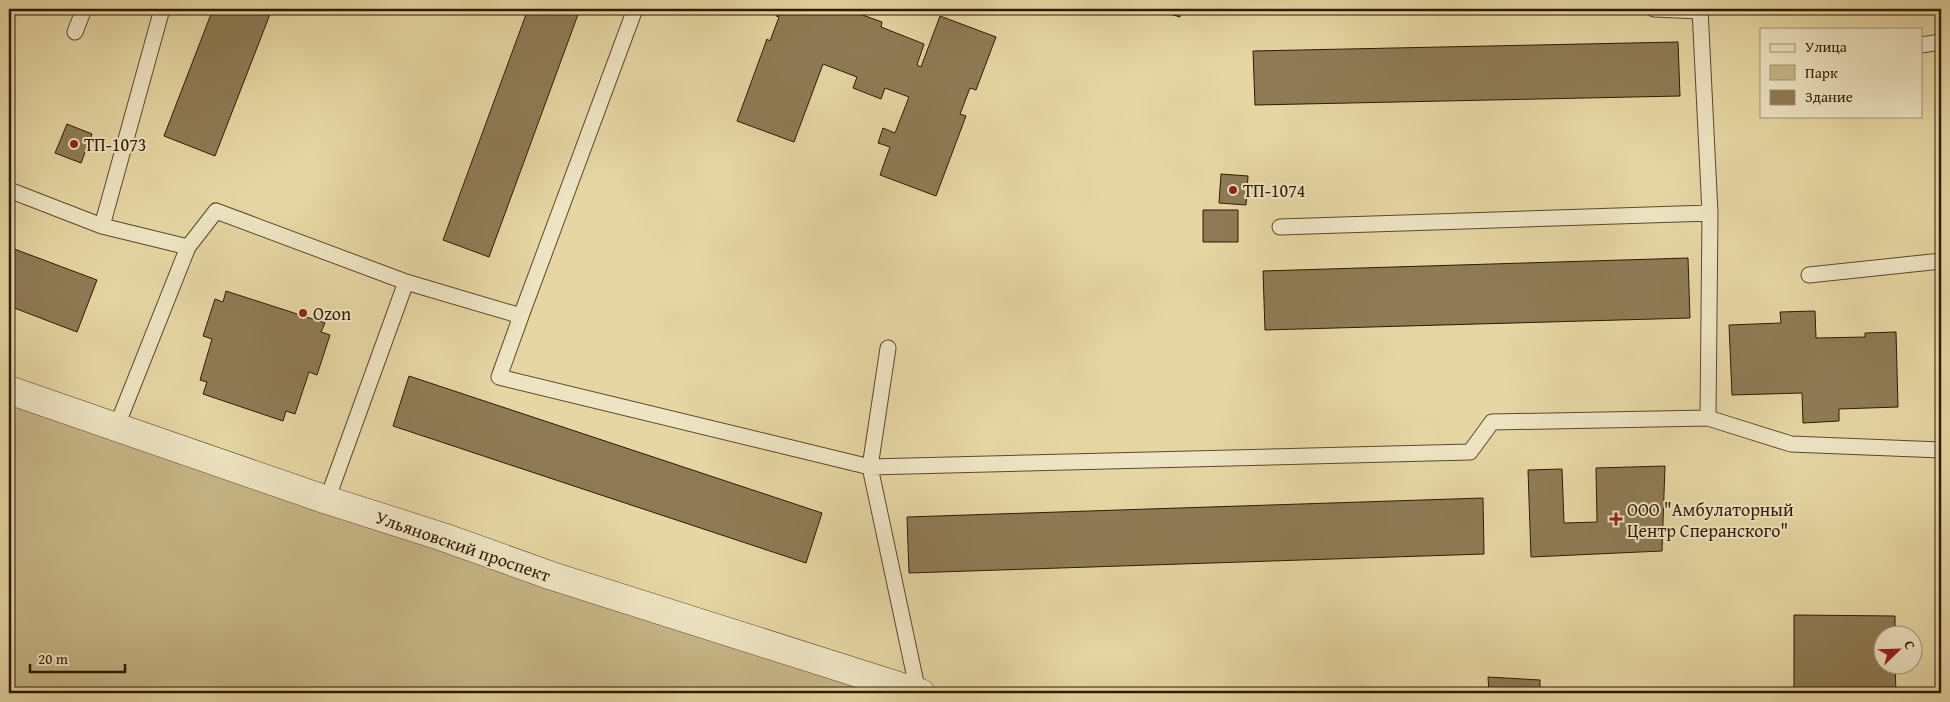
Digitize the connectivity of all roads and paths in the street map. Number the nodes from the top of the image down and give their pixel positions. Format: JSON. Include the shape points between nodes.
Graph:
{"nodes":[{"id":1,"x":84,"y":9,"type":"edge"},
{"id":2,"x":162,"y":9,"type":"edge"},
{"id":3,"x":635,"y":9,"type":"edge"},
{"id":4,"x":1654,"y":9,"type":"edge"},
{"id":5,"x":1700,"y":10,"type":"edge"},
{"id":6,"x":75,"y":32,"type":"dead end"},
{"id":7,"x":1941,"y":42,"type":"edge"},
{"id":8,"x":1922,"y":45,"type":"edge"},
{"id":9,"x":9,"y":190,"type":"edge"},
{"id":10,"x":1710,"y":213,"type":"junction"},
{"id":11,"x":102,"y":226,"type":"junction"},
{"id":12,"x":1280,"y":227,"type":"dead end"},
{"id":13,"x":188,"y":247,"type":"junction"},
{"id":14,"x":1941,"y":261,"type":"edge"},
{"id":15,"x":1809,"y":275,"type":"dead end"},
{"id":16,"x":406,"y":282,"type":"junction"},
{"id":17,"x":521,"y":316,"type":"junction"},
{"id":18,"x":888,"y":348,"type":"dead end"},
{"id":19,"x":9,"y":390,"type":"edge"},
{"id":20,"x":1708,"y":418,"type":"junction"},
{"id":21,"x":116,"y":428,"type":"junction"},
{"id":22,"x":1941,"y":450,"type":"edge"},
{"id":23,"x":870,"y":467,"type":"junction"},
{"id":24,"x":327,"y":500,"type":"junction"},
{"id":25,"x":920,"y":693,"type":"edge"}],
"edges":[{"from":1,"to":6,"type":"lane"},
{"from":2,"to":11,"type":"lane"},
{"from":3,"to":17,"type":"lane"},
{"from":4,"to":5,"type":"lane"},
{"from":5,"to":10,"type":"lane"},
{"from":7,"to":8,"type":"lane"},
{"from":9,"to":11,"type":"lane"},
{"from":10,"to":12,"type":"lane"},
{"from":10,"to":20,"type":"lane"},
{"from":11,"to":13,"type":"lane"},
{"from":13,"to":16,"type":"lane","via":[[216,211]]},
{"from":13,"to":21,"type":"lane"},
{"from":14,"to":15,"type":"lane"},
{"from":16,"to":17,"type":"lane"},
{"from":16,"to":24,"type":"lane"},
{"from":17,"to":23,"type":"lane","via":[[499,377]]},
{"from":18,"to":23,"type":"lane"},
{"from":19,"to":21,"type":"street","name":"Ульяновский проспект"},
{"from":20,"to":22,"type":"lane","via":[[1791,444]]},
{"from":20,"to":23,"type":"lane","via":[[1492,422],[1470,452]]},
{"from":21,"to":24,"type":"street","name":"Ульяновский проспект"},
{"from":23,"to":25,"type":"lane"},
{"from":24,"to":25,"type":"street","name":"Ульяновский проспект","via":[[552,576]]}]}
